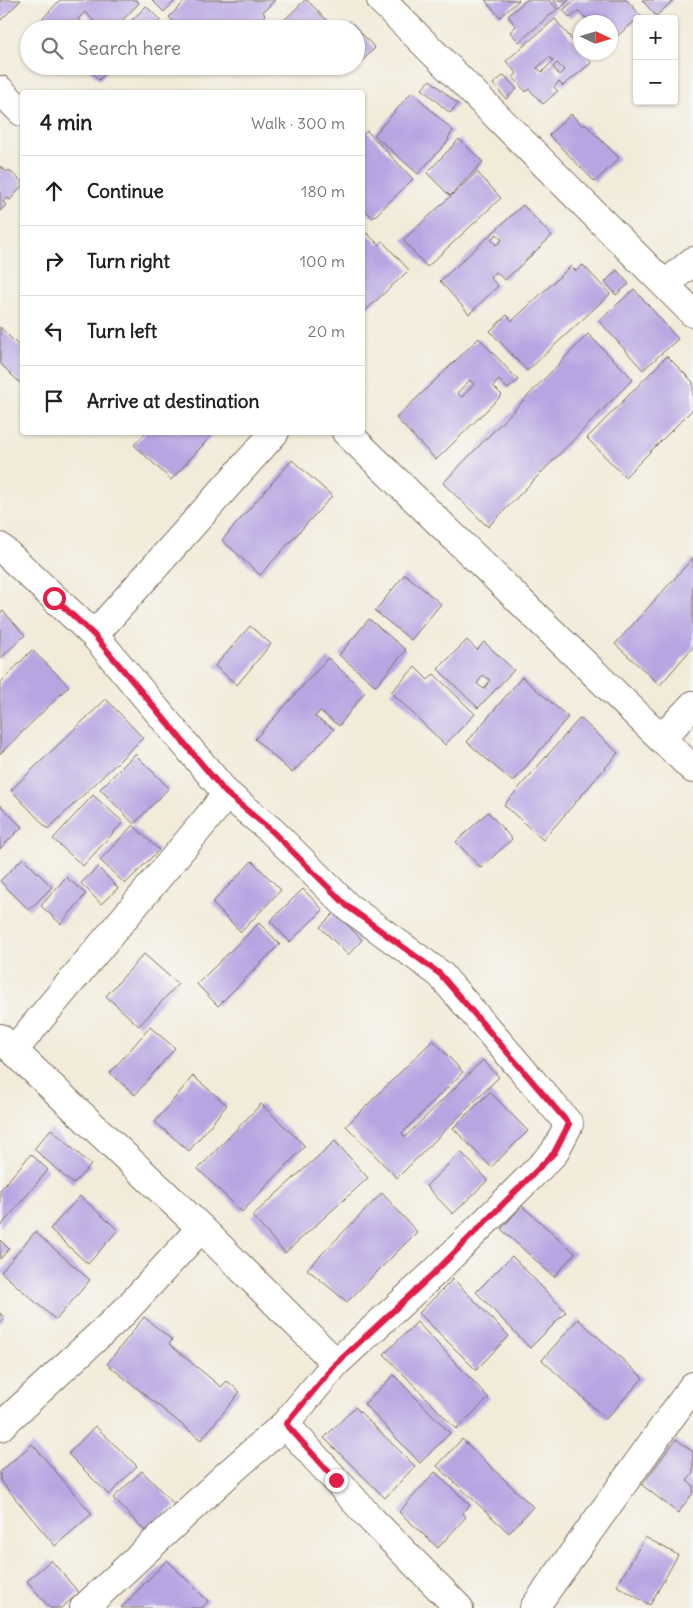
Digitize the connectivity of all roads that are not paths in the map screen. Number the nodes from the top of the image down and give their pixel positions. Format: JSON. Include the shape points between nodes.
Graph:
{"nodes":[{"id":1,"x":381,"y":0,"type":"edge"},
{"id":2,"x":0,"y":90,"type":"edge"},
{"id":3,"x":20,"y":110,"type":"edge"},
{"id":4,"x":693,"y":261,"type":"edge"},
{"id":5,"x":666,"y":284,"type":"junction"},
{"id":6,"x":693,"y":313,"type":"edge"},
{"id":7,"x":272,"y":435,"type":"edge"},
{"id":8,"x":349,"y":435,"type":"edge"},
{"id":9,"x":0,"y":547,"type":"edge"},
{"id":10,"x":94,"y":635,"type":"junction"},
{"id":11,"x":693,"y":705,"type":"edge"},
{"id":12,"x":661,"y":739,"type":"junction"},
{"id":13,"x":693,"y":769,"type":"edge"},
{"id":14,"x":226,"y":793,"type":"junction"},
{"id":15,"x":7,"y":1044,"type":"edge"},
{"id":16,"x":200,"y":1228,"type":"junction"},
{"id":17,"x":336,"y":1364,"type":"junction"},
{"id":18,"x":693,"y":1386,"type":"edge"},
{"id":19,"x":286,"y":1424,"type":"junction"},
{"id":20,"x":0,"y":1427,"type":"edge"},
{"id":21,"x":84,"y":1608,"type":"edge"},
{"id":22,"x":459,"y":1608,"type":"edge"},
{"id":23,"x":534,"y":1608,"type":"edge"}],
"edges":[{"from":1,"to":5,"type":"street"},
{"from":2,"to":3,"type":"street"},
{"from":4,"to":5,"type":"street"},
{"from":5,"to":6,"type":"street"},
{"from":7,"to":10,"type":"street"},
{"from":8,"to":12,"type":"street"},
{"from":9,"to":10,"type":"street"},
{"from":10,"to":14,"type":"street"},
{"from":11,"to":12,"type":"street"},
{"from":12,"to":13,"type":"street"},
{"from":14,"to":15,"type":"street","via":[[215,810]]},
{"from":14,"to":17,"type":"street","via":[[272,831],[347,906],[440,974],[569,1124],[554,1153],[434,1273]]},
{"from":15,"to":16,"type":"street"},
{"from":16,"to":17,"type":"street"},
{"from":16,"to":20,"type":"street","via":[[124,1312]]},
{"from":17,"to":19,"type":"street"},
{"from":18,"to":23,"type":"street"},
{"from":19,"to":21,"type":"street"},
{"from":19,"to":22,"type":"street","via":[[373,1521]]}]}
